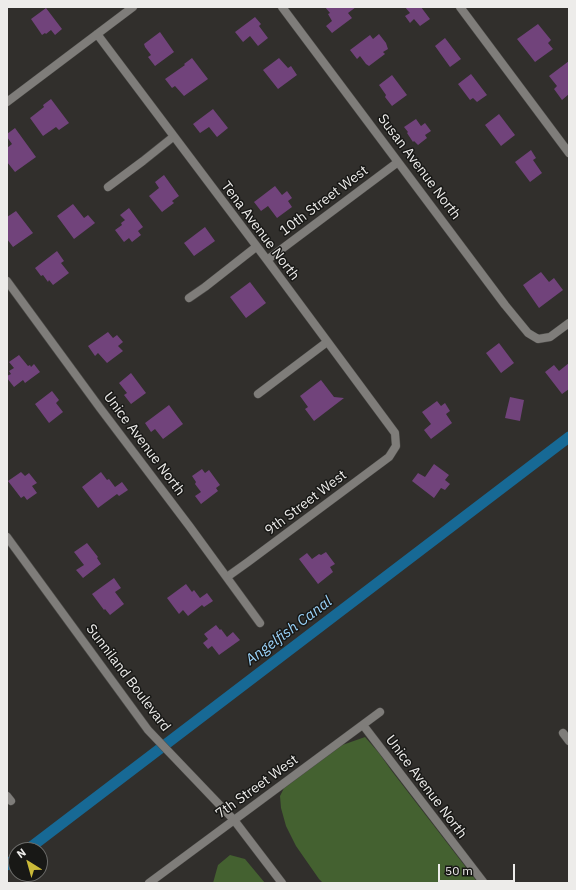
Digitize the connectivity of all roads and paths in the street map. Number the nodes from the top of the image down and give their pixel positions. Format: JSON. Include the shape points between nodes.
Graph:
{"nodes":[{"id":1,"x":133,"y":7,"type":"edge"},
{"id":2,"x":282,"y":7,"type":"edge"},
{"id":3,"x":460,"y":7,"type":"edge"},
{"id":4,"x":97,"y":34,"type":"junction"},
{"id":5,"x":7,"y":102,"type":"edge"},
{"id":6,"x":173,"y":137,"type":"junction"},
{"id":7,"x":569,"y":152,"type":"edge"},
{"id":8,"x":398,"y":162,"type":"junction"},
{"id":9,"x":108,"y":187,"type":"dead end"},
{"id":10,"x":256,"y":247,"type":"junction"},
{"id":11,"x":266,"y":260,"type":"junction"},
{"id":12,"x":7,"y":281,"type":"edge"},
{"id":13,"x":189,"y":298,"type":"dead end"},
{"id":14,"x":569,"y":323,"type":"edge"},
{"id":15,"x":327,"y":342,"type":"junction"},
{"id":16,"x":258,"y":394,"type":"dead end"},
{"id":17,"x":396,"y":446,"type":"joint"},
{"id":18,"x":7,"y":537,"type":"edge"},
{"id":19,"x":227,"y":577,"type":"junction"},
{"id":20,"x":260,"y":623,"type":"dead end"},
{"id":21,"x":380,"y":712,"type":"dead end"},
{"id":22,"x":363,"y":725,"type":"junction"},
{"id":23,"x":563,"y":733,"type":"dead end"},
{"id":24,"x":569,"y":741,"type":"edge"},
{"id":25,"x":234,"y":820,"type":"junction"},
{"id":26,"x":149,"y":883,"type":"edge"},
{"id":27,"x":282,"y":883,"type":"edge"},
{"id":28,"x":484,"y":883,"type":"edge"}],
"edges":[{"from":1,"to":4,"type":"street"},
{"from":2,"to":8,"type":"street","name":"Susan Avenue North"},
{"from":3,"to":7,"type":"street"},
{"from":4,"to":5,"type":"street"},
{"from":4,"to":6,"type":"street","name":"Tena Avenue North"},
{"from":6,"to":9,"type":"street"},
{"from":6,"to":10,"type":"street","name":"Tena Avenue North"},
{"from":8,"to":11,"type":"street","name":"10th Street West"},
{"from":8,"to":14,"type":"street","name":"Susan Avenue North","via":[[528,333],[538,339],[550,337]]},
{"from":10,"to":11,"type":"street","name":"Tena Avenue North"},
{"from":10,"to":13,"type":"street"},
{"from":11,"to":15,"type":"street","name":"Tena Avenue North"},
{"from":12,"to":19,"type":"street","name":"Unice Avenue North"},
{"from":15,"to":16,"type":"street"},
{"from":15,"to":17,"type":"street","name":"Tena Avenue North","via":[[395,433]]},
{"from":17,"to":19,"type":"street","name":"9th Street West","via":[[389,457]]},
{"from":18,"to":25,"type":"street","name":"Sunniland Boulevard","via":[[148,730]]},
{"from":19,"to":20,"type":"street","name":"Unice Avenue North"},
{"from":21,"to":22,"type":"street","name":"7th Street West"},
{"from":22,"to":25,"type":"street","name":"7th Street West"},
{"from":22,"to":28,"type":"street","name":"Unice Avenue North"},
{"from":23,"to":24,"type":"street"},
{"from":25,"to":26,"type":"street","name":"7th Street West"},
{"from":25,"to":27,"type":"street","name":"Sunniland Boulevard"}]}
